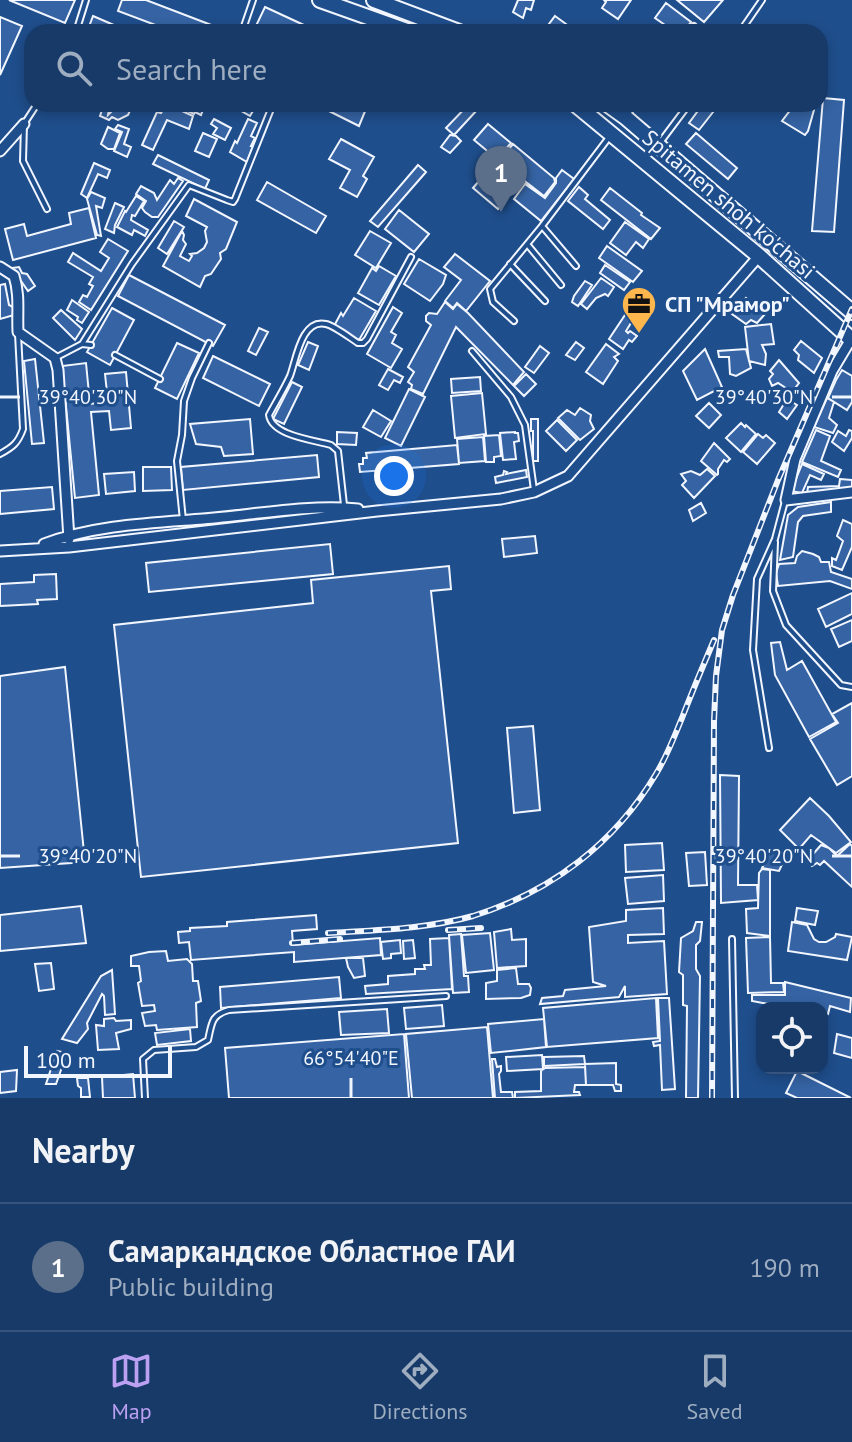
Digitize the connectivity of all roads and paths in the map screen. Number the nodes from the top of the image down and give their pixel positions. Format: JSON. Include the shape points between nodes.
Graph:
{"nodes":[{"id":1,"x":86,"y":0,"type":"edge"},
{"id":2,"x":253,"y":0,"type":"edge"},
{"id":3,"x":320,"y":0,"type":"edge"},
{"id":4,"x":374,"y":0,"type":"edge"},
{"id":5,"x":762,"y":0,"type":"edge"},
{"id":6,"x":78,"y":24,"type":"edge"},
{"id":7,"x":245,"y":24,"type":"edge"},
{"id":8,"x":388,"y":24,"type":"edge"},
{"id":9,"x":438,"y":24,"type":"edge"},
{"id":10,"x":746,"y":24,"type":"edge"},
{"id":11,"x":32,"y":112,"type":"edge"},
{"id":12,"x":270,"y":112,"type":"edge"},
{"id":13,"x":585,"y":112,"type":"edge"},
{"id":14,"x":618,"y":112,"type":"edge"},
{"id":15,"x":629,"y":112,"type":"edge"},
{"id":16,"x":683,"y":112,"type":"edge"},
{"id":17,"x":625,"y":117,"type":"junction"},
{"id":18,"x":24,"y":124,"type":"junction"},
{"id":19,"x":611,"y":134,"type":"junction"},
{"id":20,"x":658,"y":146,"type":"junction"},
{"id":21,"x":0,"y":151,"type":"edge"},
{"id":22,"x":47,"y":209,"type":"dead end"},
{"id":23,"x":542,"y":226,"type":"junction"},
{"id":24,"x":527,"y":244,"type":"junction"},
{"id":25,"x":759,"y":256,"type":"junction"},
{"id":26,"x":411,"y":257,"type":"dead end"},
{"id":27,"x":510,"y":264,"type":"junction"},
{"id":28,"x":576,"y":266,"type":"dead end"},
{"id":29,"x":0,"y":267,"type":"edge"},
{"id":30,"x":561,"y":285,"type":"dead end"},
{"id":31,"x":545,"y":301,"type":"dead end"},
{"id":32,"x":852,"y":312,"type":"edge"},
{"id":33,"x":514,"y":321,"type":"dead end"},
{"id":34,"x":18,"y":332,"type":"junction"},
{"id":35,"x":852,"y":339,"type":"edge"},
{"id":36,"x":209,"y":343,"type":"dead end"},
{"id":37,"x":82,"y":344,"type":"junction"},
{"id":38,"x":91,"y":345,"type":"dead end"},
{"id":39,"x":472,"y":351,"type":"dead end"},
{"id":40,"x":115,"y":355,"type":"dead end"},
{"id":41,"x":55,"y":358,"type":"junction"},
{"id":42,"x":160,"y":379,"type":"dead end"},
{"id":43,"x":0,"y":454,"type":"edge"},
{"id":44,"x":534,"y":492,"type":"junction"},
{"id":45,"x":852,"y":492,"type":"edge"},
{"id":46,"x":786,"y":500,"type":"junction"},
{"id":47,"x":344,"y":508,"type":"junction"},
{"id":48,"x":377,"y":511,"type":"junction"},
{"id":49,"x":183,"y":520,"type":"junction"},
{"id":50,"x":775,"y":539,"type":"junction"},
{"id":51,"x":69,"y":541,"type":"junction"},
{"id":52,"x":0,"y":551,"type":"edge"},
{"id":53,"x":852,"y":687,"type":"edge"},
{"id":54,"x":769,"y":748,"type":"dead end"},
{"id":55,"x":732,"y":939,"type":"dead end"},
{"id":56,"x":446,"y":996,"type":"dead end"},
{"id":57,"x":145,"y":1098,"type":"edge"},
{"id":58,"x":735,"y":1098,"type":"edge"}],
"edges":[{"from":1,"to":6,"type":"lane"},
{"from":2,"to":7,"type":"lane"},
{"from":3,"to":8,"type":"main road"},
{"from":4,"to":9,"type":"main road"},
{"from":5,"to":10,"type":"lane"},
{"from":11,"to":18,"type":"lane"},
{"from":12,"to":37,"type":"lane","via":[[233,202],[189,185]]},
{"from":13,"to":19,"type":"main road","name":"Spitamen shoh ko'chasi"},
{"from":14,"to":17,"type":"main road","name":"Spitamen shoh ko'chasi"},
{"from":15,"to":17,"type":"lane"},
{"from":16,"to":20,"type":"lane"},
{"from":17,"to":20,"type":"main road","name":"Spitamen shoh ko'chasi"},
{"from":18,"to":21,"type":"street"},
{"from":18,"to":22,"type":"lane","via":[[23,161]]},
{"from":19,"to":23,"type":"lane"},
{"from":19,"to":25,"type":"main road","name":"Spitamen shoh ko'chasi"},
{"from":20,"to":32,"type":"main road","name":"Spitamen shoh ko'chasi"},
{"from":23,"to":24,"type":"lane"},
{"from":23,"to":28,"type":"lane"},
{"from":24,"to":27,"type":"lane"},
{"from":24,"to":30,"type":"lane"},
{"from":25,"to":35,"type":"main road","name":"Spitamen shoh ko'chasi"},
{"from":25,"to":44,"type":"street","via":[[568,476]]},
{"from":26,"to":47,"type":"lane","via":[[363,343],[328,324],[310,328],[269,415],[275,427],[287,433],[336,448]]},
{"from":27,"to":31,"type":"lane"},
{"from":27,"to":33,"type":"lane","via":[[490,289],[493,302]]},
{"from":29,"to":34,"type":"street","via":[[14,276],[19,293]]},
{"from":34,"to":41,"type":"street"},
{"from":34,"to":43,"type":"lane","via":[[23,429],[14,446]]},
{"from":35,"to":46,"type":"street","via":[[832,371],[795,459]]},
{"from":36,"to":49,"type":"lane","via":[[185,389],[177,461]]},
{"from":37,"to":38,"type":"lane"},
{"from":37,"to":41,"type":"lane"},
{"from":39,"to":44,"type":"lane","via":[[511,397],[525,425]]},
{"from":40,"to":42,"type":"lane"},
{"from":41,"to":51,"type":"street"},
{"from":44,"to":48,"type":"street"},
{"from":45,"to":46,"type":"street"},
{"from":46,"to":50,"type":"lane"},
{"from":47,"to":48,"type":"street"},
{"from":47,"to":49,"type":"street"},
{"from":48,"to":51,"type":"street"},
{"from":49,"to":51,"type":"street"},
{"from":50,"to":53,"type":"lane","via":[[773,591],[786,625],[841,685]]},
{"from":50,"to":54,"type":"lane","via":[[757,579],[753,650]]},
{"from":51,"to":52,"type":"street"},
{"from":55,"to":58,"type":"lane"},
{"from":56,"to":57,"type":"lane","via":[[218,1013],[208,1040],[196,1047],[154,1050],[143,1059]]}]}
